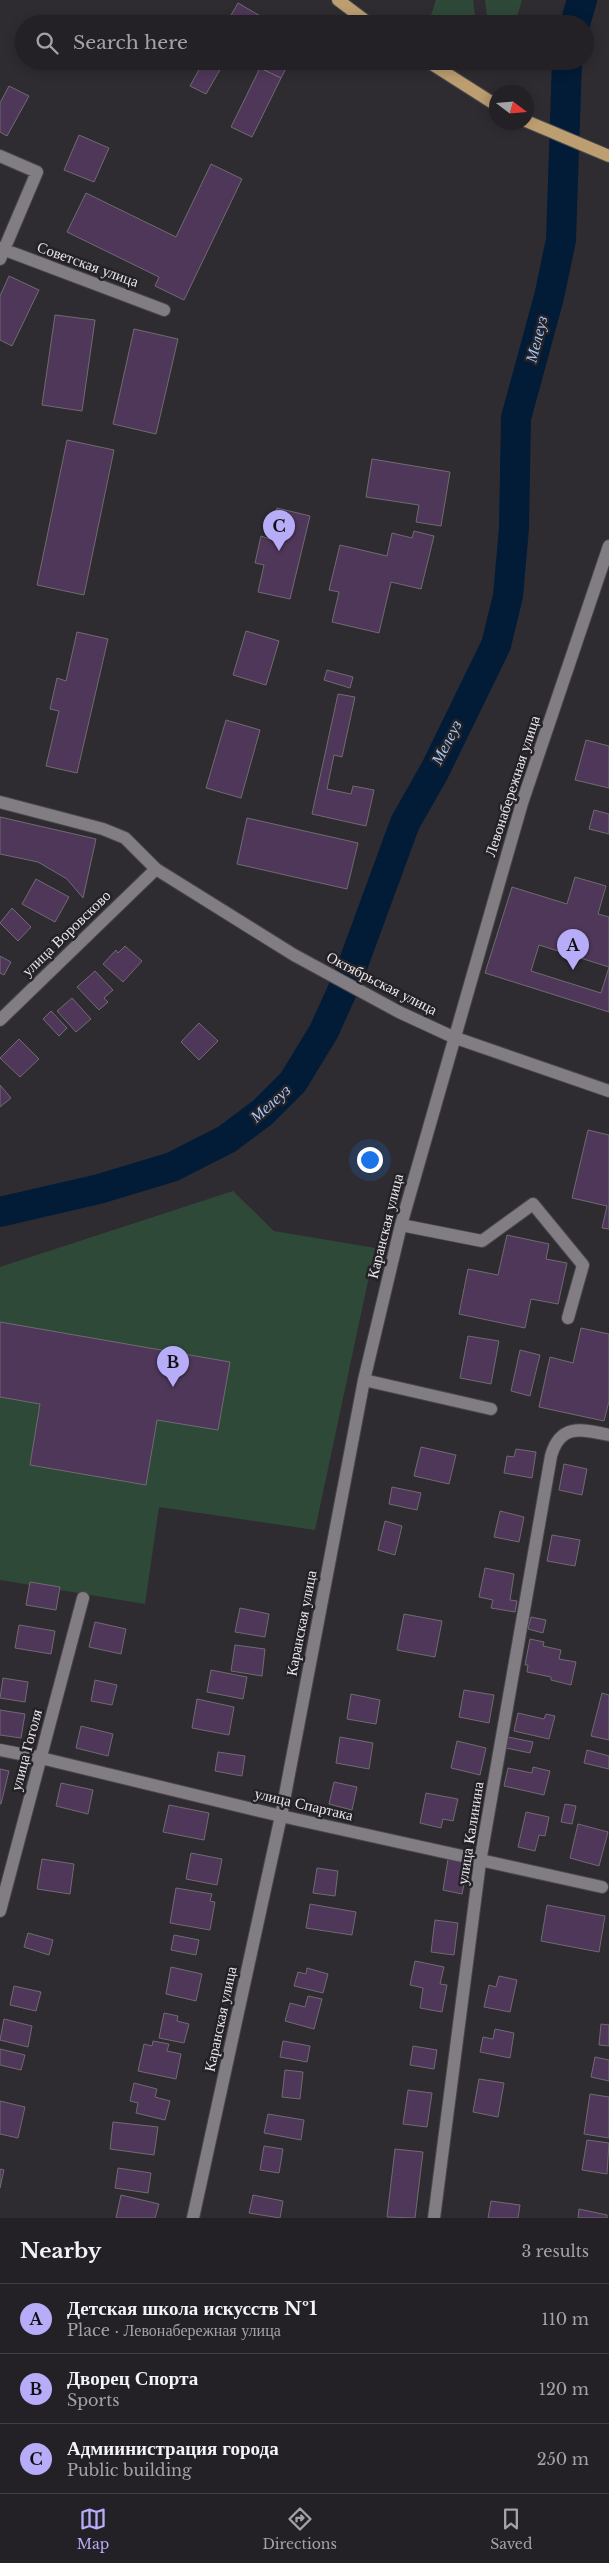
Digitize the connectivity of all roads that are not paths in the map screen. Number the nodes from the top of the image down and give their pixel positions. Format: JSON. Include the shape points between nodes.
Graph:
{"nodes":[{"id":1,"x":338,"y":0,"type":"edge"},
{"id":2,"x":358,"y":15,"type":"edge"},
{"id":3,"x":441,"y":70,"type":"edge"},
{"id":4,"x":489,"y":101,"type":"edge"},
{"id":5,"x":534,"y":124,"type":"edge"},
{"id":6,"x":0,"y":156,"type":"edge"},
{"id":7,"x":609,"y":156,"type":"edge"},
{"id":8,"x":1,"y":253,"type":"edge"},
{"id":9,"x":164,"y":310,"type":"dead end"},
{"id":10,"x":609,"y":546,"type":"edge"},
{"id":11,"x":0,"y":802,"type":"edge"},
{"id":12,"x":156,"y":869,"type":"junction"},
{"id":13,"x":0,"y":1020,"type":"edge"},
{"id":14,"x":453,"y":1038,"type":"junction"},
{"id":15,"x":609,"y":1091,"type":"edge"},
{"id":16,"x":401,"y":1225,"type":"junction"},
{"id":17,"x":568,"y":1318,"type":"dead end"},
{"id":18,"x":364,"y":1380,"type":"junction"},
{"id":19,"x":491,"y":1409,"type":"dead end"},
{"id":20,"x":609,"y":1434,"type":"edge"},
{"id":21,"x":83,"y":1598,"type":"dead end"},
{"id":22,"x":0,"y":1750,"type":"edge"},
{"id":23,"x":41,"y":1758,"type":"junction"},
{"id":24,"x":281,"y":1816,"type":"junction"},
{"id":25,"x":480,"y":1862,"type":"junction"},
{"id":26,"x":602,"y":1887,"type":"dead end"},
{"id":27,"x":0,"y":1911,"type":"edge"},
{"id":28,"x":193,"y":2218,"type":"edge"},
{"id":29,"x":434,"y":2218,"type":"edge"}],
"edges":[{"from":1,"to":2,"type":"main road"},
{"from":3,"to":4,"type":"main road"},
{"from":5,"to":7,"type":"main road"},
{"from":6,"to":8,"type":"street","via":[[37,172]]},
{"from":8,"to":9,"type":"street","name":"Советская улица"},
{"from":10,"to":14,"type":"street","name":"Левонабережная улица","via":[[522,803]]},
{"from":11,"to":12,"type":"street","name":"Октябрьская улица","via":[[103,829],[125,838]]},
{"from":12,"to":13,"type":"street","name":"улица Воровсково"},
{"from":12,"to":14,"type":"street","name":"Октябрьская улица","via":[[294,956]]},
{"from":14,"to":15,"type":"street","name":"Октябрьская улица"},
{"from":14,"to":16,"type":"street","name":"Каранская улица"},
{"from":16,"to":17,"type":"street","via":[[482,1241],[533,1204],[583,1265]]},
{"from":16,"to":18,"type":"street","name":"Каранская улица"},
{"from":18,"to":19,"type":"street"},
{"from":18,"to":24,"type":"street","name":"Каранская улица"},
{"from":20,"to":25,"type":"street","name":"улица Калинина","via":[[582,1429],[566,1432],[555,1442]]},
{"from":21,"to":23,"type":"street","name":"улица Гоголя"},
{"from":22,"to":23,"type":"street","name":"улица Спартака"},
{"from":23,"to":24,"type":"street","name":"улица Спартака"},
{"from":23,"to":27,"type":"street","name":"улица Гоголя"},
{"from":24,"to":25,"type":"street","name":"улица Спартака"},
{"from":24,"to":28,"type":"street","name":"Каранская улица"},
{"from":25,"to":26,"type":"street","name":"улица Спартака"},
{"from":25,"to":29,"type":"street","name":"улица Калинина"}]}
